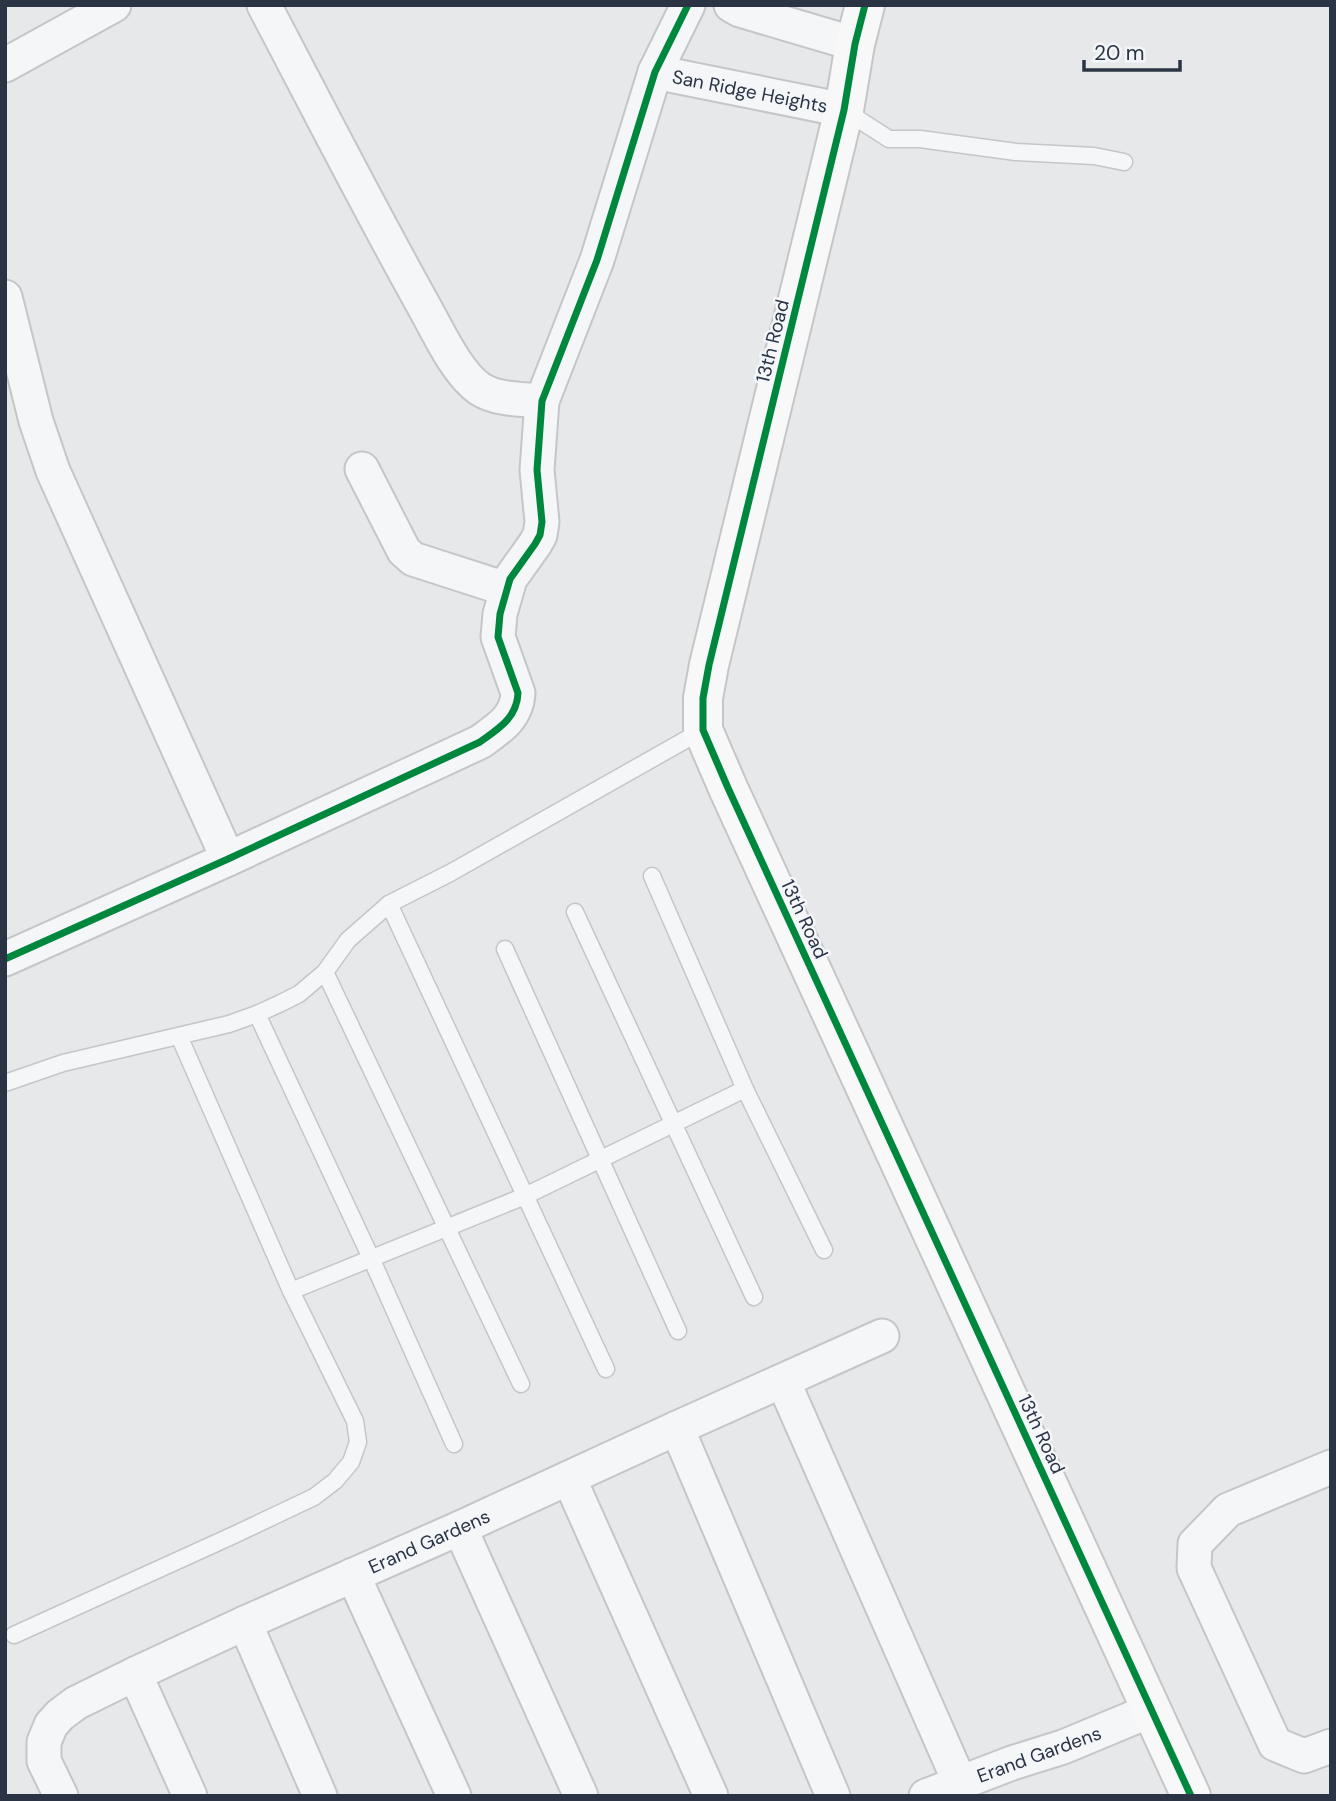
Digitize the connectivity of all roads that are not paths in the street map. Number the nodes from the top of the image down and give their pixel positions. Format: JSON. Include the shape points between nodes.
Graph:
{"nodes":[{"id":1,"x":114,"y":5,"type":"edge"},
{"id":2,"x":264,"y":5,"type":"edge"},
{"id":3,"x":688,"y":5,"type":"edge"},
{"id":4,"x":731,"y":5,"type":"edge"},
{"id":5,"x":866,"y":5,"type":"edge"},
{"id":6,"x":855,"y":44,"type":"junction"},
{"id":7,"x":5,"y":65,"type":"edge"},
{"id":8,"x":655,"y":72,"type":"junction"},
{"id":9,"x":844,"y":110,"type":"junction"},
{"id":10,"x":1124,"y":162,"type":"dead end"},
{"id":11,"x":5,"y":297,"type":"edge"},
{"id":12,"x":542,"y":401,"type":"junction"},
{"id":13,"x":362,"y":469,"type":"dead end"},
{"id":14,"x":506,"y":589,"type":"junction"},
{"id":15,"x":702,"y":730,"type":"junction"},
{"id":16,"x":228,"y":859,"type":"junction"},
{"id":17,"x":652,"y":876,"type":"dead end"},
{"id":18,"x":389,"y":904,"type":"junction"},
{"id":19,"x":575,"y":912,"type":"dead end"},
{"id":20,"x":505,"y":948,"type":"dead end"},
{"id":21,"x":5,"y":959,"type":"edge"},
{"id":22,"x":325,"y":972,"type":"junction"},
{"id":23,"x":257,"y":1014,"type":"junction"},
{"id":24,"x":179,"y":1036,"type":"junction"},
{"id":25,"x":5,"y":1083,"type":"edge"},
{"id":26,"x":745,"y":1089,"type":"junction"},
{"id":27,"x":673,"y":1124,"type":"junction"},
{"id":28,"x":599,"y":1160,"type":"junction"},
{"id":29,"x":525,"y":1196,"type":"junction"},
{"id":30,"x":446,"y":1226,"type":"junction"},
{"id":31,"x":824,"y":1250,"type":"dead end"},
{"id":32,"x":371,"y":1258,"type":"junction"},
{"id":33,"x":290,"y":1291,"type":"junction"},
{"id":34,"x":754,"y":1297,"type":"dead end"},
{"id":35,"x":678,"y":1331,"type":"dead end"},
{"id":36,"x":882,"y":1336,"type":"dead end"},
{"id":37,"x":607,"y":1369,"type":"dead end"},
{"id":38,"x":783,"y":1381,"type":"junction"},
{"id":39,"x":521,"y":1384,"type":"dead end"},
{"id":40,"x":677,"y":1428,"type":"junction"},
{"id":41,"x":454,"y":1444,"type":"dead end"},
{"id":42,"x":1331,"y":1467,"type":"edge"},
{"id":43,"x":569,"y":1478,"type":"junction"},
{"id":44,"x":460,"y":1528,"type":"junction"},
{"id":45,"x":353,"y":1574,"type":"junction"},
{"id":46,"x":245,"y":1623,"type":"junction"},
{"id":47,"x":14,"y":1636,"type":"dead end"},
{"id":48,"x":135,"y":1674,"type":"junction"},
{"id":49,"x":1152,"y":1710,"type":"junction"},
{"id":50,"x":1331,"y":1746,"type":"edge"},
{"id":51,"x":960,"y":1783,"type":"junction"},
{"id":52,"x":61,"y":1796,"type":"edge"},
{"id":53,"x":190,"y":1796,"type":"edge"},
{"id":54,"x":320,"y":1796,"type":"edge"},
{"id":55,"x":454,"y":1796,"type":"edge"},
{"id":56,"x":581,"y":1796,"type":"edge"},
{"id":57,"x":711,"y":1796,"type":"edge"},
{"id":58,"x":833,"y":1796,"type":"edge"},
{"id":59,"x":926,"y":1796,"type":"edge"},
{"id":60,"x":1191,"y":1796,"type":"edge"}],
"edges":[{"from":1,"to":7,"type":"street"},
{"from":2,"to":12,"type":"street","via":[[456,362],[469,380],[490,395]]},
{"from":3,"to":8,"type":"street"},
{"from":4,"to":6,"type":"street"},
{"from":5,"to":6,"type":"street","name":"13th Road"},
{"from":6,"to":9,"type":"street","name":"13th Road"},
{"from":8,"to":9,"type":"street","name":"San Ridge Heights"},
{"from":8,"to":12,"type":"street","via":[[597,260]]},
{"from":9,"to":10,"type":"lane","via":[[890,139]]},
{"from":9,"to":15,"type":"street","name":"13th Road","via":[[709,665]]},
{"from":11,"to":16,"type":"street","via":[[53,471]]},
{"from":12,"to":14,"type":"street","via":[[537,470],[540,535]]},
{"from":13,"to":14,"type":"street","via":[[404,551],[413,559]]},
{"from":14,"to":16,"type":"street","via":[[498,637],[518,692],[512,715],[503,726],[480,743]]},
{"from":15,"to":18,"type":"lane"},
{"from":15,"to":49,"type":"street","name":"13th Road"},
{"from":16,"to":21,"type":"street"},
{"from":17,"to":26,"type":"lane"},
{"from":18,"to":22,"type":"lane","via":[[348,940]]},
{"from":18,"to":29,"type":"lane"},
{"from":19,"to":27,"type":"lane"},
{"from":20,"to":28,"type":"lane"},
{"from":22,"to":23,"type":"lane","via":[[299,994]]},
{"from":22,"to":30,"type":"lane"},
{"from":23,"to":24,"type":"lane"},
{"from":23,"to":32,"type":"lane"},
{"from":24,"to":25,"type":"lane","via":[[63,1063]]},
{"from":24,"to":33,"type":"lane"},
{"from":26,"to":27,"type":"lane"},
{"from":26,"to":31,"type":"lane"},
{"from":27,"to":28,"type":"lane"},
{"from":27,"to":34,"type":"lane"},
{"from":28,"to":29,"type":"lane"},
{"from":28,"to":35,"type":"lane"},
{"from":29,"to":30,"type":"lane"},
{"from":29,"to":37,"type":"lane"},
{"from":30,"to":32,"type":"lane"},
{"from":30,"to":39,"type":"lane"},
{"from":32,"to":33,"type":"lane"},
{"from":32,"to":41,"type":"lane"},
{"from":33,"to":47,"type":"lane","via":[[355,1421],[358,1442],[351,1462],[314,1497]]},
{"from":36,"to":38,"type":"street","name":"Erand Gardens"},
{"from":38,"to":40,"type":"street","name":"Erand Gardens"},
{"from":38,"to":51,"type":"street"},
{"from":40,"to":43,"type":"street","name":"Erand Gardens"},
{"from":40,"to":58,"type":"street"},
{"from":42,"to":50,"type":"street","via":[[1228,1510],[1195,1544],[1195,1568],[1275,1744],[1304,1756]]},
{"from":43,"to":44,"type":"street","name":"Erand Gardens"},
{"from":43,"to":57,"type":"street"},
{"from":44,"to":45,"type":"street","name":"Erand Gardens"},
{"from":44,"to":56,"type":"street"},
{"from":45,"to":46,"type":"street","name":"Erand Gardens"},
{"from":45,"to":55,"type":"street"},
{"from":46,"to":48,"type":"street","name":"Erand Gardens"},
{"from":46,"to":54,"type":"street"},
{"from":48,"to":52,"type":"street","name":"Erand Gardens","via":[[76,1703],[51,1725],[44,1742],[44,1761]]},
{"from":48,"to":53,"type":"street"},
{"from":49,"to":51,"type":"street","name":"Erand Gardens"},
{"from":49,"to":60,"type":"street","name":"13th Road"},
{"from":51,"to":59,"type":"street","name":"Erand Gardens"}]}
